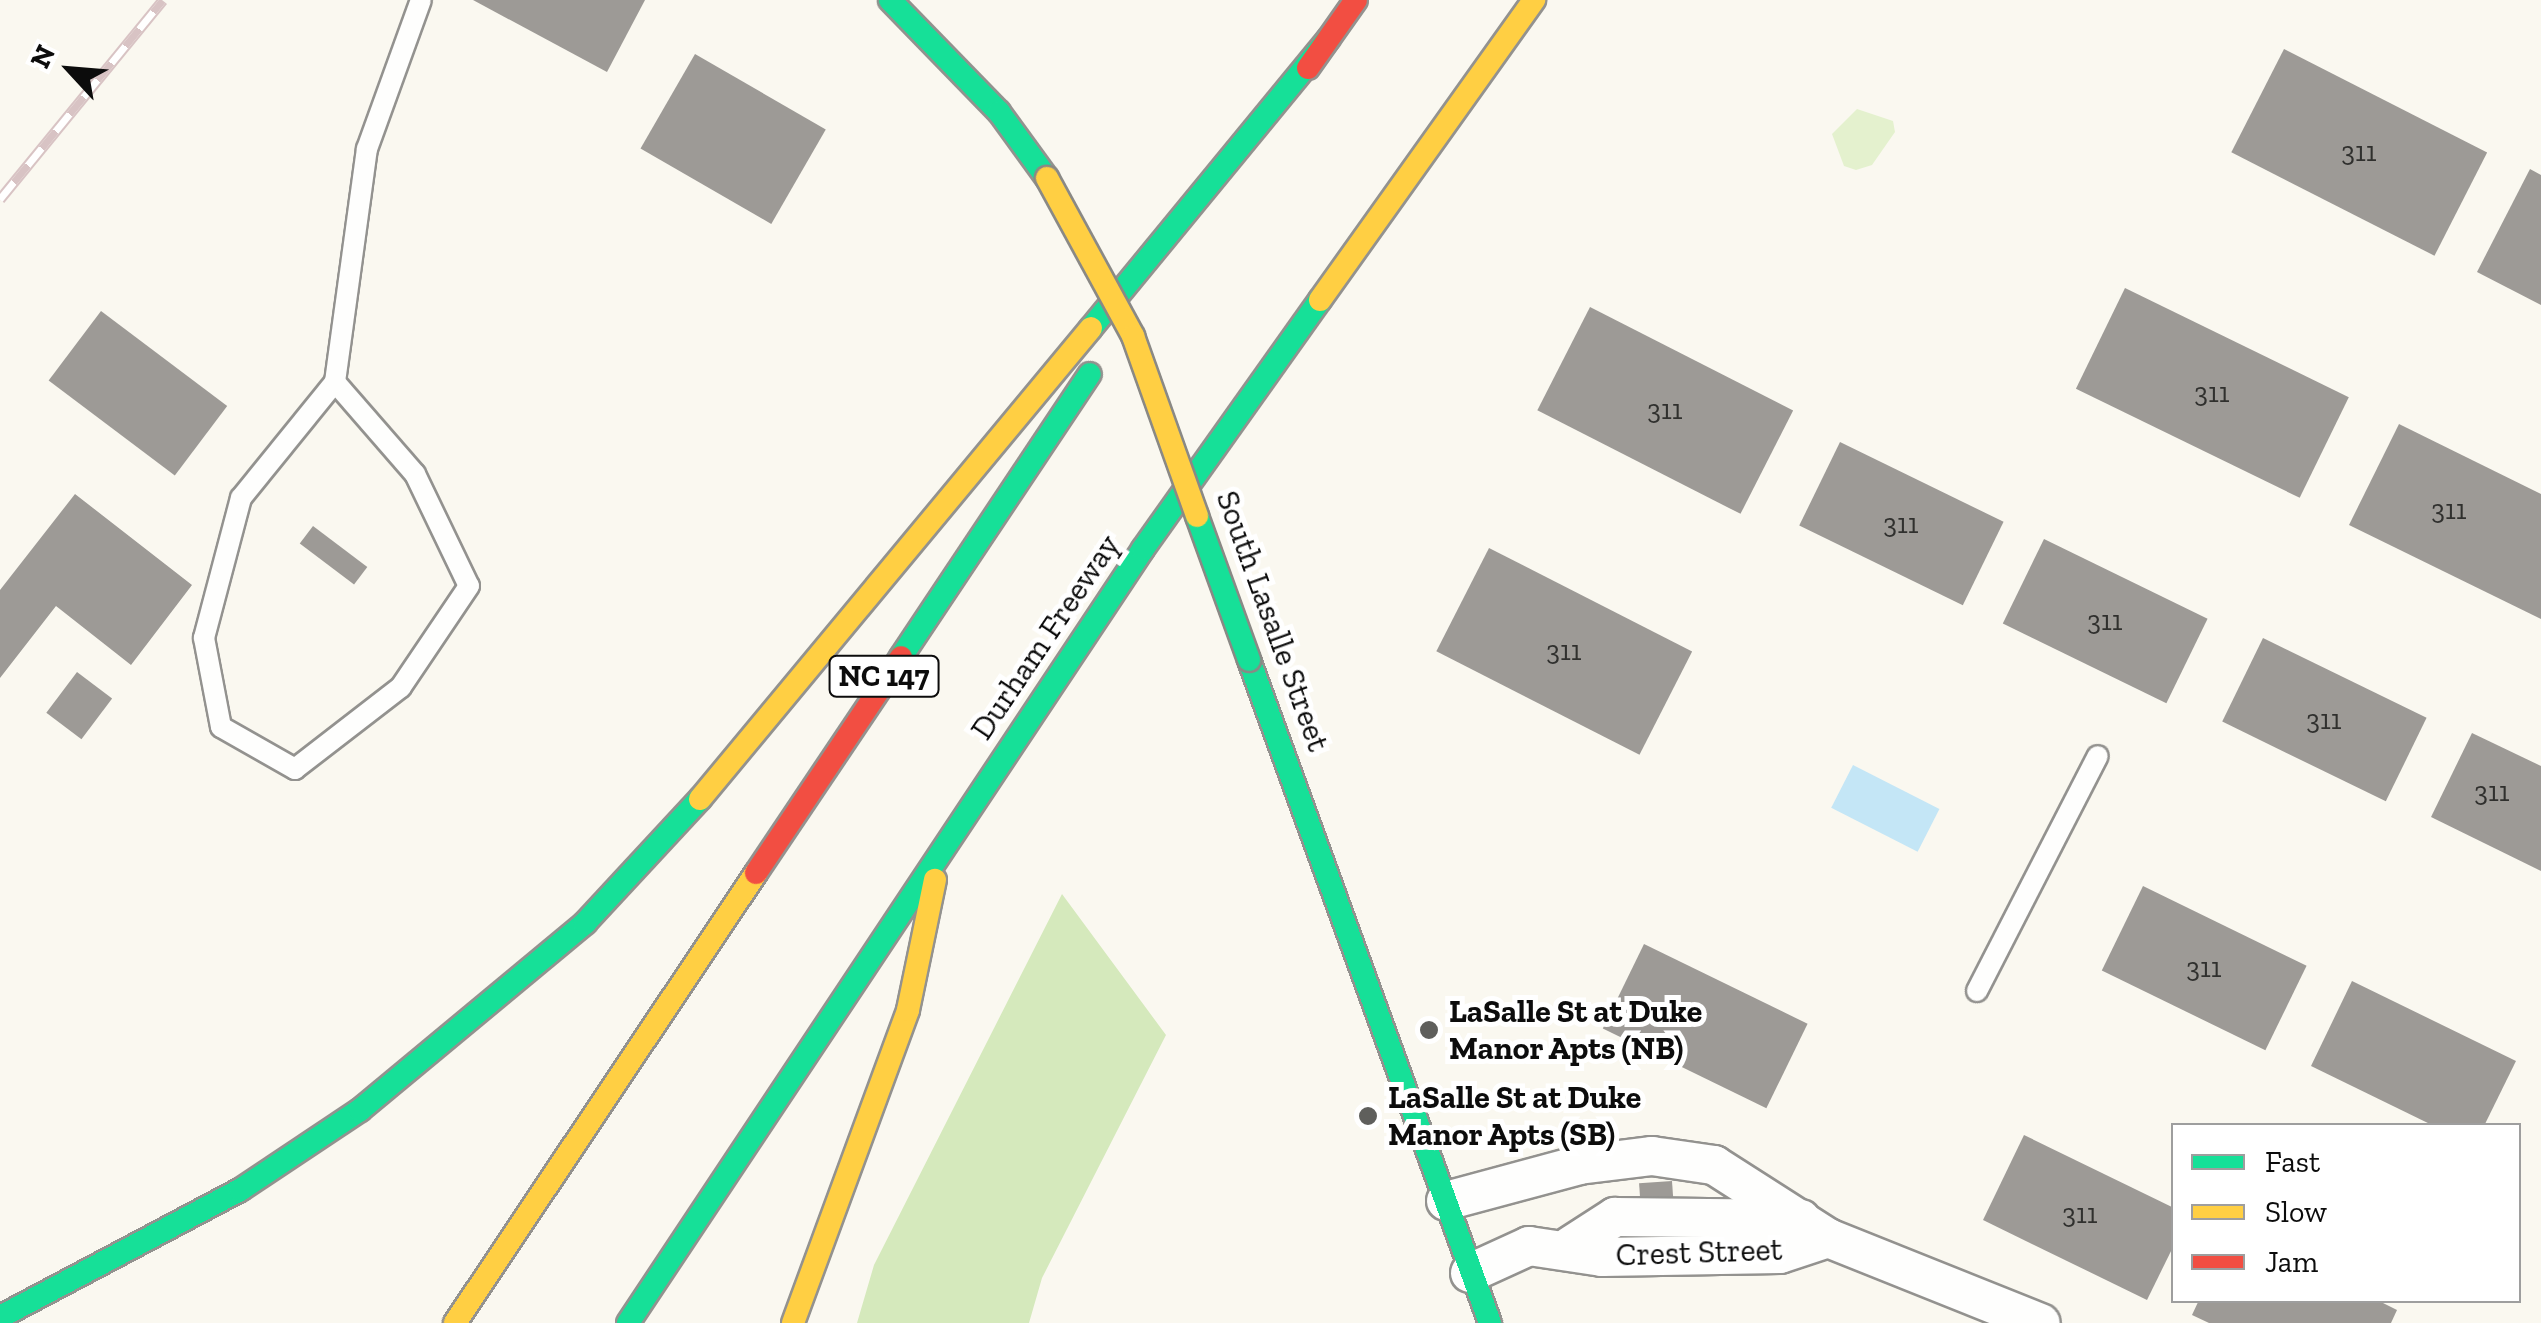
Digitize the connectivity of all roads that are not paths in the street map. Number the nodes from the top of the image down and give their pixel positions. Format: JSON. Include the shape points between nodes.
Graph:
{"nodes":[{"id":1,"x":421,"y":0,"type":"edge"},
{"id":2,"x":890,"y":0,"type":"edge"},
{"id":3,"x":1356,"y":0,"type":"edge"},
{"id":4,"x":1534,"y":0,"type":"edge"},
{"id":5,"x":1328,"y":39,"type":"junction"},
{"id":6,"x":335,"y":382,"type":"junction"},
{"id":7,"x":2098,"y":756,"type":"dead end"},
{"id":8,"x":943,"y":848,"type":"junction"},
{"id":9,"x":1977,"y":991,"type":"dead end"},
{"id":10,"x":1446,"y":1201,"type":"junction"},
{"id":11,"x":1814,"y":1228,"type":"junction"},
{"id":12,"x":1470,"y":1274,"type":"junction"},
{"id":13,"x":0,"y":1316,"type":"edge"},
{"id":14,"x":455,"y":1323,"type":"edge"},
{"id":15,"x":628,"y":1323,"type":"edge"},
{"id":16,"x":793,"y":1323,"type":"edge"},
{"id":17,"x":1490,"y":1323,"type":"edge"},
{"id":18,"x":2042,"y":1323,"type":"edge"}],
"edges":[{"from":1,"to":6,"type":"lane","via":[[367,149]]},
{"from":2,"to":10,"type":"main road","name":"South Lasalle Street","bridge":true,"via":[[1000,112],[1047,178],[1133,336]]},
{"from":3,"to":5,"type":"main road","number":"NC 147"},
{"from":4,"to":8,"type":"main road","name":"Durham Freeway","via":[[1186,487]]},
{"from":5,"to":13,"type":"main road","via":[[735,762],[585,923],[360,1110],[240,1190]]},
{"from":5,"to":14,"type":"main road","number":"NC 147","via":[[1058,420]]},
{"from":6,"to":6,"type":"lane","via":[[415,474],[469,586],[401,687],[295,769],[221,727],[204,638],[241,498]]},
{"from":7,"to":9,"type":"lane"},
{"from":8,"to":15,"type":"main road","name":"Durham Freeway"},
{"from":8,"to":16,"type":"main road","via":[[908,1010]]},
{"from":10,"to":11,"type":"street","name":"Crest Street","via":[[1579,1164],[1652,1156],[1714,1165]]},
{"from":10,"to":12,"type":"main road","name":"South Lasalle Street"},
{"from":11,"to":12,"type":"street","name":"Crest Street","via":[[1780,1254],[1602,1257],[1570,1246],[1528,1246]]},
{"from":11,"to":18,"type":"street","name":"Crest Street"},
{"from":12,"to":17,"type":"main road","name":"South Lasalle Street"}]}
